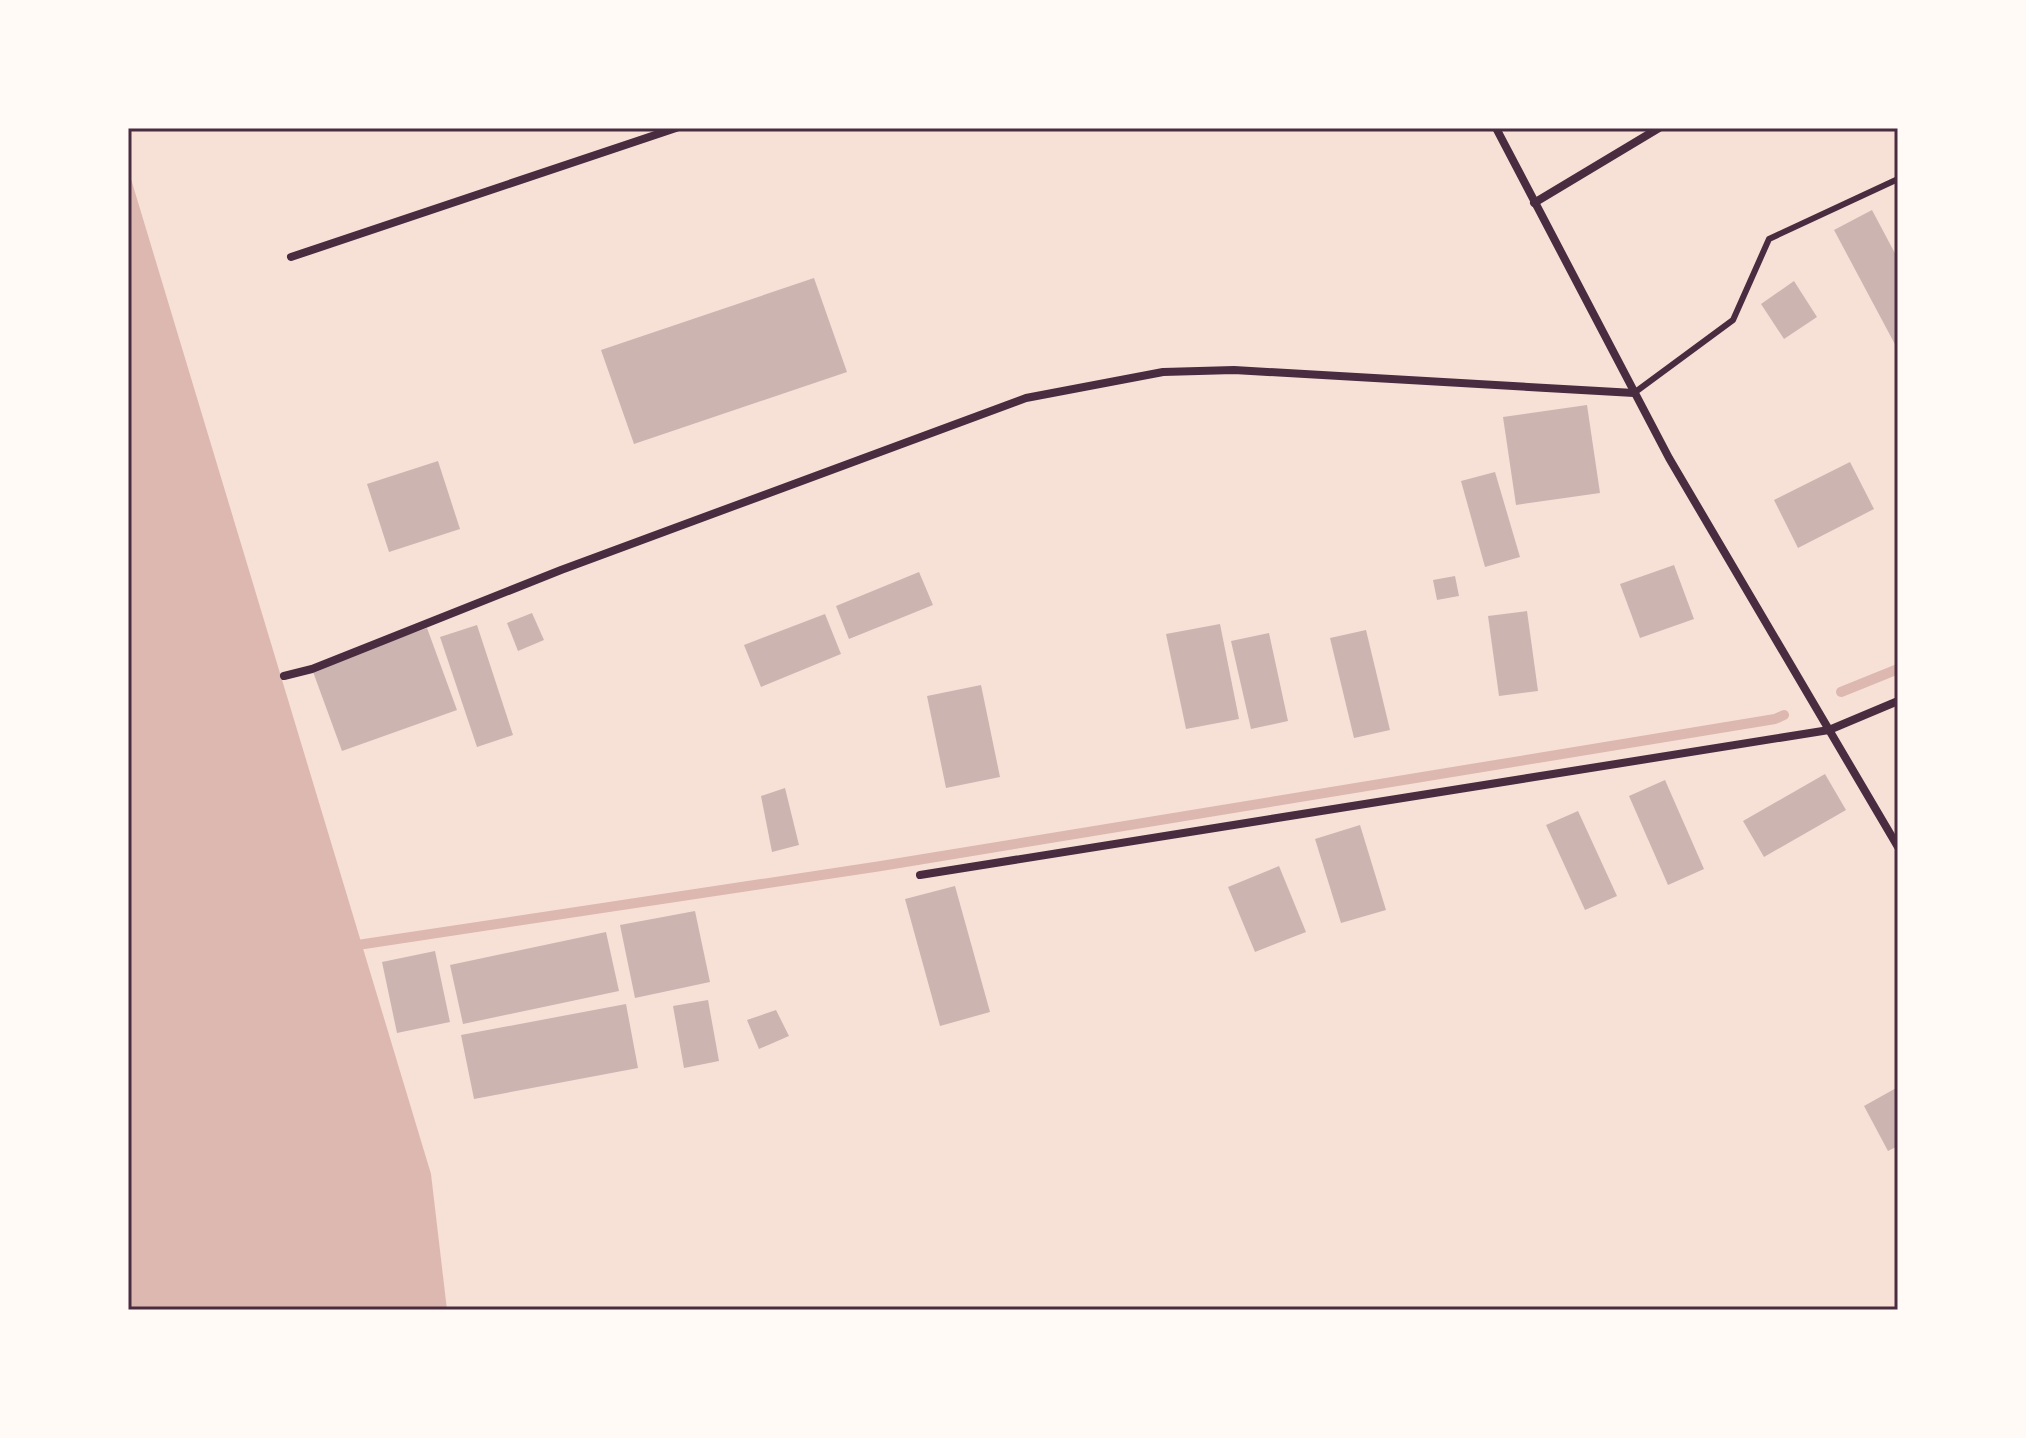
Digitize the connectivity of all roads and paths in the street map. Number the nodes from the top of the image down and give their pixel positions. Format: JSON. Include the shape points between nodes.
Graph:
{"nodes":[{"id":1,"x":676,"y":128,"type":"edge"},
{"id":2,"x":1496,"y":128,"type":"edge"},
{"id":3,"x":1659,"y":128,"type":"edge"},
{"id":4,"x":1898,"y":179,"type":"edge"},
{"id":5,"x":1534,"y":203,"type":"junction"},
{"id":6,"x":291,"y":257,"type":"dead end"},
{"id":7,"x":1634,"y":393,"type":"junction"},
{"id":8,"x":284,"y":676,"type":"dead end"},
{"id":9,"x":1898,"y":701,"type":"edge"},
{"id":10,"x":1829,"y":730,"type":"junction"},
{"id":11,"x":1898,"y":847,"type":"edge"},
{"id":12,"x":920,"y":875,"type":"dead end"}],
"edges":[{"from":1,"to":6,"type":"street"},
{"from":2,"to":5,"type":"street"},
{"from":3,"to":5,"type":"street"},
{"from":4,"to":7,"type":"lane","via":[[1769,239],[1733,320]]},
{"from":5,"to":7,"type":"street"},
{"from":7,"to":8,"type":"street","via":[[1234,370],[1163,372],[1105,381],[1026,398]]},
{"from":7,"to":10,"type":"street"},
{"from":9,"to":10,"type":"street"},
{"from":10,"to":11,"type":"street"},
{"from":10,"to":12,"type":"street"}]}
